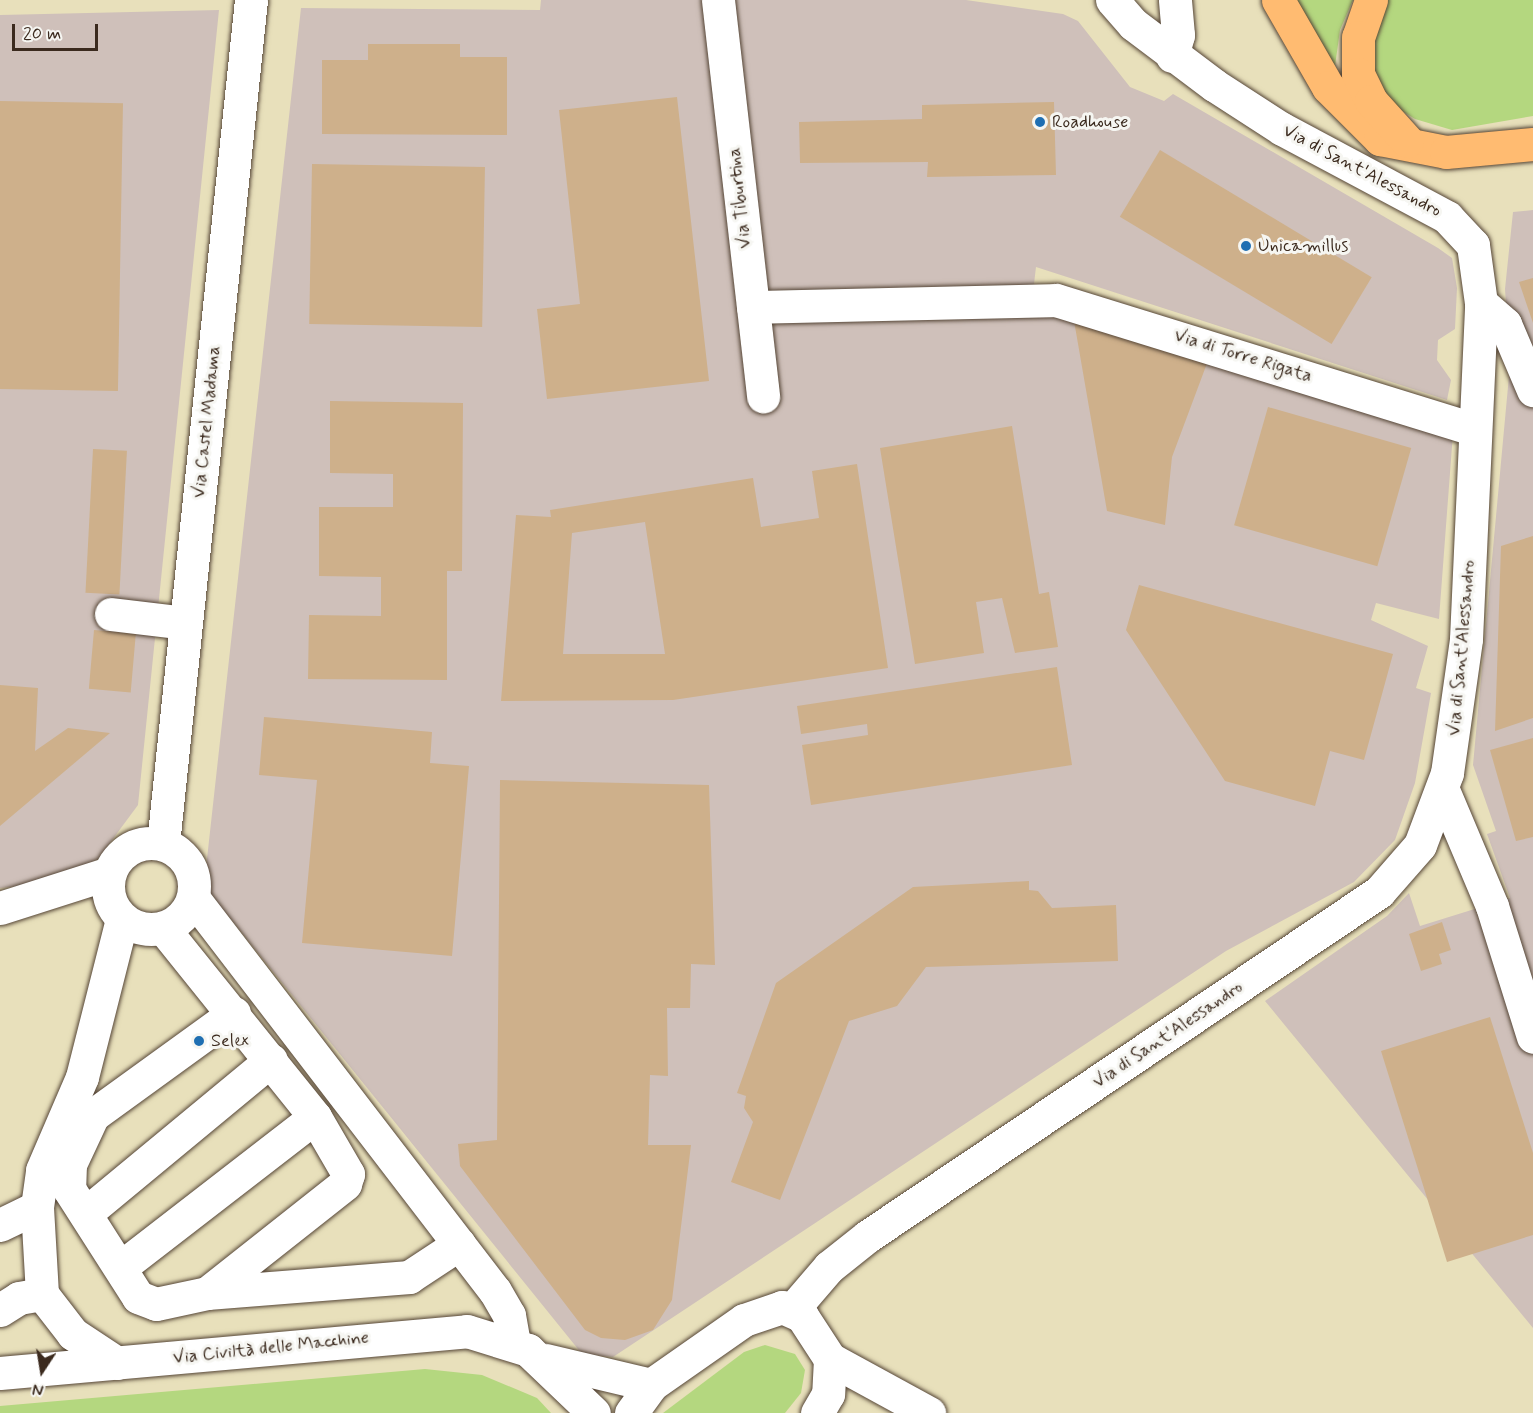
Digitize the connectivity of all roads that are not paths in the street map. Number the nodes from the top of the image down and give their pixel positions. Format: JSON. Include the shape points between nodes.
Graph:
{"nodes":[{"id":1,"x":251,"y":0,"type":"edge"},
{"id":2,"x":718,"y":0,"type":"edge"},
{"id":3,"x":1112,"y":0,"type":"edge"},
{"id":4,"x":1175,"y":0,"type":"edge"},
{"id":5,"x":1278,"y":0,"type":"edge"},
{"id":6,"x":1371,"y":0,"type":"edge"},
{"id":7,"x":1172,"y":56,"type":"junction"},
{"id":8,"x":1533,"y":144,"type":"edge"},
{"id":9,"x":1417,"y":149,"type":"junction"},
{"id":10,"x":1480,"y":303,"type":"junction"},
{"id":11,"x":753,"y":307,"type":"junction"},
{"id":12,"x":1533,"y":390,"type":"edge"},
{"id":13,"x":762,"y":396,"type":"dead end"},
{"id":14,"x":1474,"y":429,"type":"junction"},
{"id":15,"x":111,"y":614,"type":"dead end"},
{"id":16,"x":185,"y":623,"type":"junction"},
{"id":17,"x":1443,"y":790,"type":"junction"},
{"id":18,"x":163,"y":844,"type":"junction"},
{"id":19,"x":110,"y":873,"type":"junction"},
{"id":20,"x":194,"y":898,"type":"junction"},
{"id":21,"x":0,"y":908,"type":"edge"},
{"id":22,"x":122,"y":919,"type":"junction"},
{"id":23,"x":163,"y":928,"type":"junction"},
{"id":24,"x":234,"y":1013,"type":"junction"},
{"id":25,"x":1533,"y":1036,"type":"edge"},
{"id":26,"x":271,"y":1060,"type":"junction"},
{"id":27,"x":79,"y":1113,"type":"junction"},
{"id":28,"x":315,"y":1117,"type":"junction"},
{"id":29,"x":37,"y":1207,"type":"junction"},
{"id":30,"x":86,"y":1213,"type":"junction"},
{"id":31,"x":0,"y":1225,"type":"edge"},
{"id":32,"x":459,"y":1244,"type":"junction"},
{"id":33,"x":121,"y":1267,"type":"junction"},
{"id":34,"x":207,"y":1293,"type":"junction"},
{"id":35,"x":42,"y":1294,"type":"junction"},
{"id":36,"x":0,"y":1310,"type":"edge"},
{"id":37,"x":792,"y":1310,"type":"junction"},
{"id":38,"x":525,"y":1349,"type":"junction"},
{"id":39,"x":830,"y":1359,"type":"junction"},
{"id":40,"x":117,"y":1363,"type":"junction"},
{"id":41,"x":0,"y":1373,"type":"edge"},
{"id":42,"x":651,"y":1385,"type":"junction"},
{"id":43,"x":594,"y":1413,"type":"edge"},
{"id":44,"x":631,"y":1413,"type":"edge"},
{"id":45,"x":817,"y":1413,"type":"edge"},
{"id":46,"x":868,"y":1413,"type":"edge"},
{"id":47,"x":897,"y":1413,"type":"edge"},
{"id":48,"x":929,"y":1413,"type":"edge"}],
"edges":[{"from":1,"to":16,"type":"street","name":"Via Castel Madama"},
{"from":2,"to":11,"type":"street","name":"Via Tiburtina"},
{"from":3,"to":7,"type":"street","name":"Via di Sant'Alessandro"},
{"from":4,"to":7,"type":"street","via":[[1178,35]]},
{"from":5,"to":9,"type":"highway","via":[[1320,75],[1350,114],[1380,139]]},
{"from":6,"to":9,"type":"highway","via":[[1358,37],[1358,74],[1375,107]]},
{"from":7,"to":10,"type":"street","name":"Via di Sant'Alessandro","via":[[1282,129],[1456,223],[1478,261]]},
{"from":8,"to":9,"type":"highway","via":[[1457,153]]},
{"from":10,"to":12,"type":"street","via":[[1510,333]]},
{"from":10,"to":14,"type":"street","name":"Via di Sant'Alessandro"},
{"from":11,"to":13,"type":"street","name":"Via Tiburtina"},
{"from":11,"to":14,"type":"street","name":"Via di Torre Rigata","via":[[1010,304],[1040,298],[1075,304]]},
{"from":14,"to":17,"type":"street","name":"Via di Sant'Alessandro","via":[[1462,682]]},
{"from":15,"to":16,"type":"street"},
{"from":16,"to":18,"type":"street","name":"Via Castel Madama"},
{"from":17,"to":25,"type":"street","via":[[1492,906]]},
{"from":17,"to":37,"type":"street","name":"Via di Sant'Alessandro","via":[[1420,845],[1379,892],[868,1236],[830,1267]]},
{"from":18,"to":19,"type":"street","via":[[125,852]]},
{"from":18,"to":20,"type":"street","via":[[186,859],[195,885]]},
{"from":19,"to":21,"type":"street"},
{"from":19,"to":22,"type":"street","via":[[109,898]]},
{"from":20,"to":23,"type":"street","via":[[187,912]]},
{"from":20,"to":32,"type":"street"},
{"from":22,"to":23,"type":"street","via":[[148,930]]},
{"from":22,"to":27,"type":"street","via":[[82,1077]]},
{"from":23,"to":24,"type":"street"},
{"from":24,"to":26,"type":"street"},
{"from":24,"to":27,"type":"street"},
{"from":26,"to":28,"type":"street"},
{"from":26,"to":30,"type":"street"},
{"from":27,"to":29,"type":"street","via":[[42,1170]]},
{"from":27,"to":30,"type":"street","via":[[67,1178]]},
{"from":28,"to":33,"type":"street"},
{"from":28,"to":34,"type":"street","via":[[348,1173],[345,1184]]},
{"from":29,"to":31,"type":"street"},
{"from":29,"to":35,"type":"street"},
{"from":30,"to":33,"type":"street"},
{"from":32,"to":34,"type":"street","via":[[409,1277]]},
{"from":32,"to":38,"type":"street","via":[[506,1307]]},
{"from":33,"to":34,"type":"street","via":[[147,1303]]},
{"from":35,"to":36,"type":"street","via":[[19,1298]]},
{"from":35,"to":40,"type":"street","via":[[73,1334]]},
{"from":37,"to":39,"type":"street","via":[[814,1329]]},
{"from":37,"to":42,"type":"street","via":[[772,1308],[753,1316]]},
{"from":38,"to":40,"type":"street","name":"Via Civiltà delle Macchine","via":[[480,1332],[433,1332]]},
{"from":38,"to":42,"type":"street","name":"Via Civiltà delle Macchine"},
{"from":38,"to":43,"type":"street","name":"Via Civiltà delle Macchine"},
{"from":39,"to":45,"type":"street","via":[[828,1394]]},
{"from":39,"to":48,"type":"street"},
{"from":40,"to":41,"type":"street","name":"Via Civiltà delle Macchine"},
{"from":42,"to":44,"type":"street"},
{"from":46,"to":47,"type":"street"}]}
